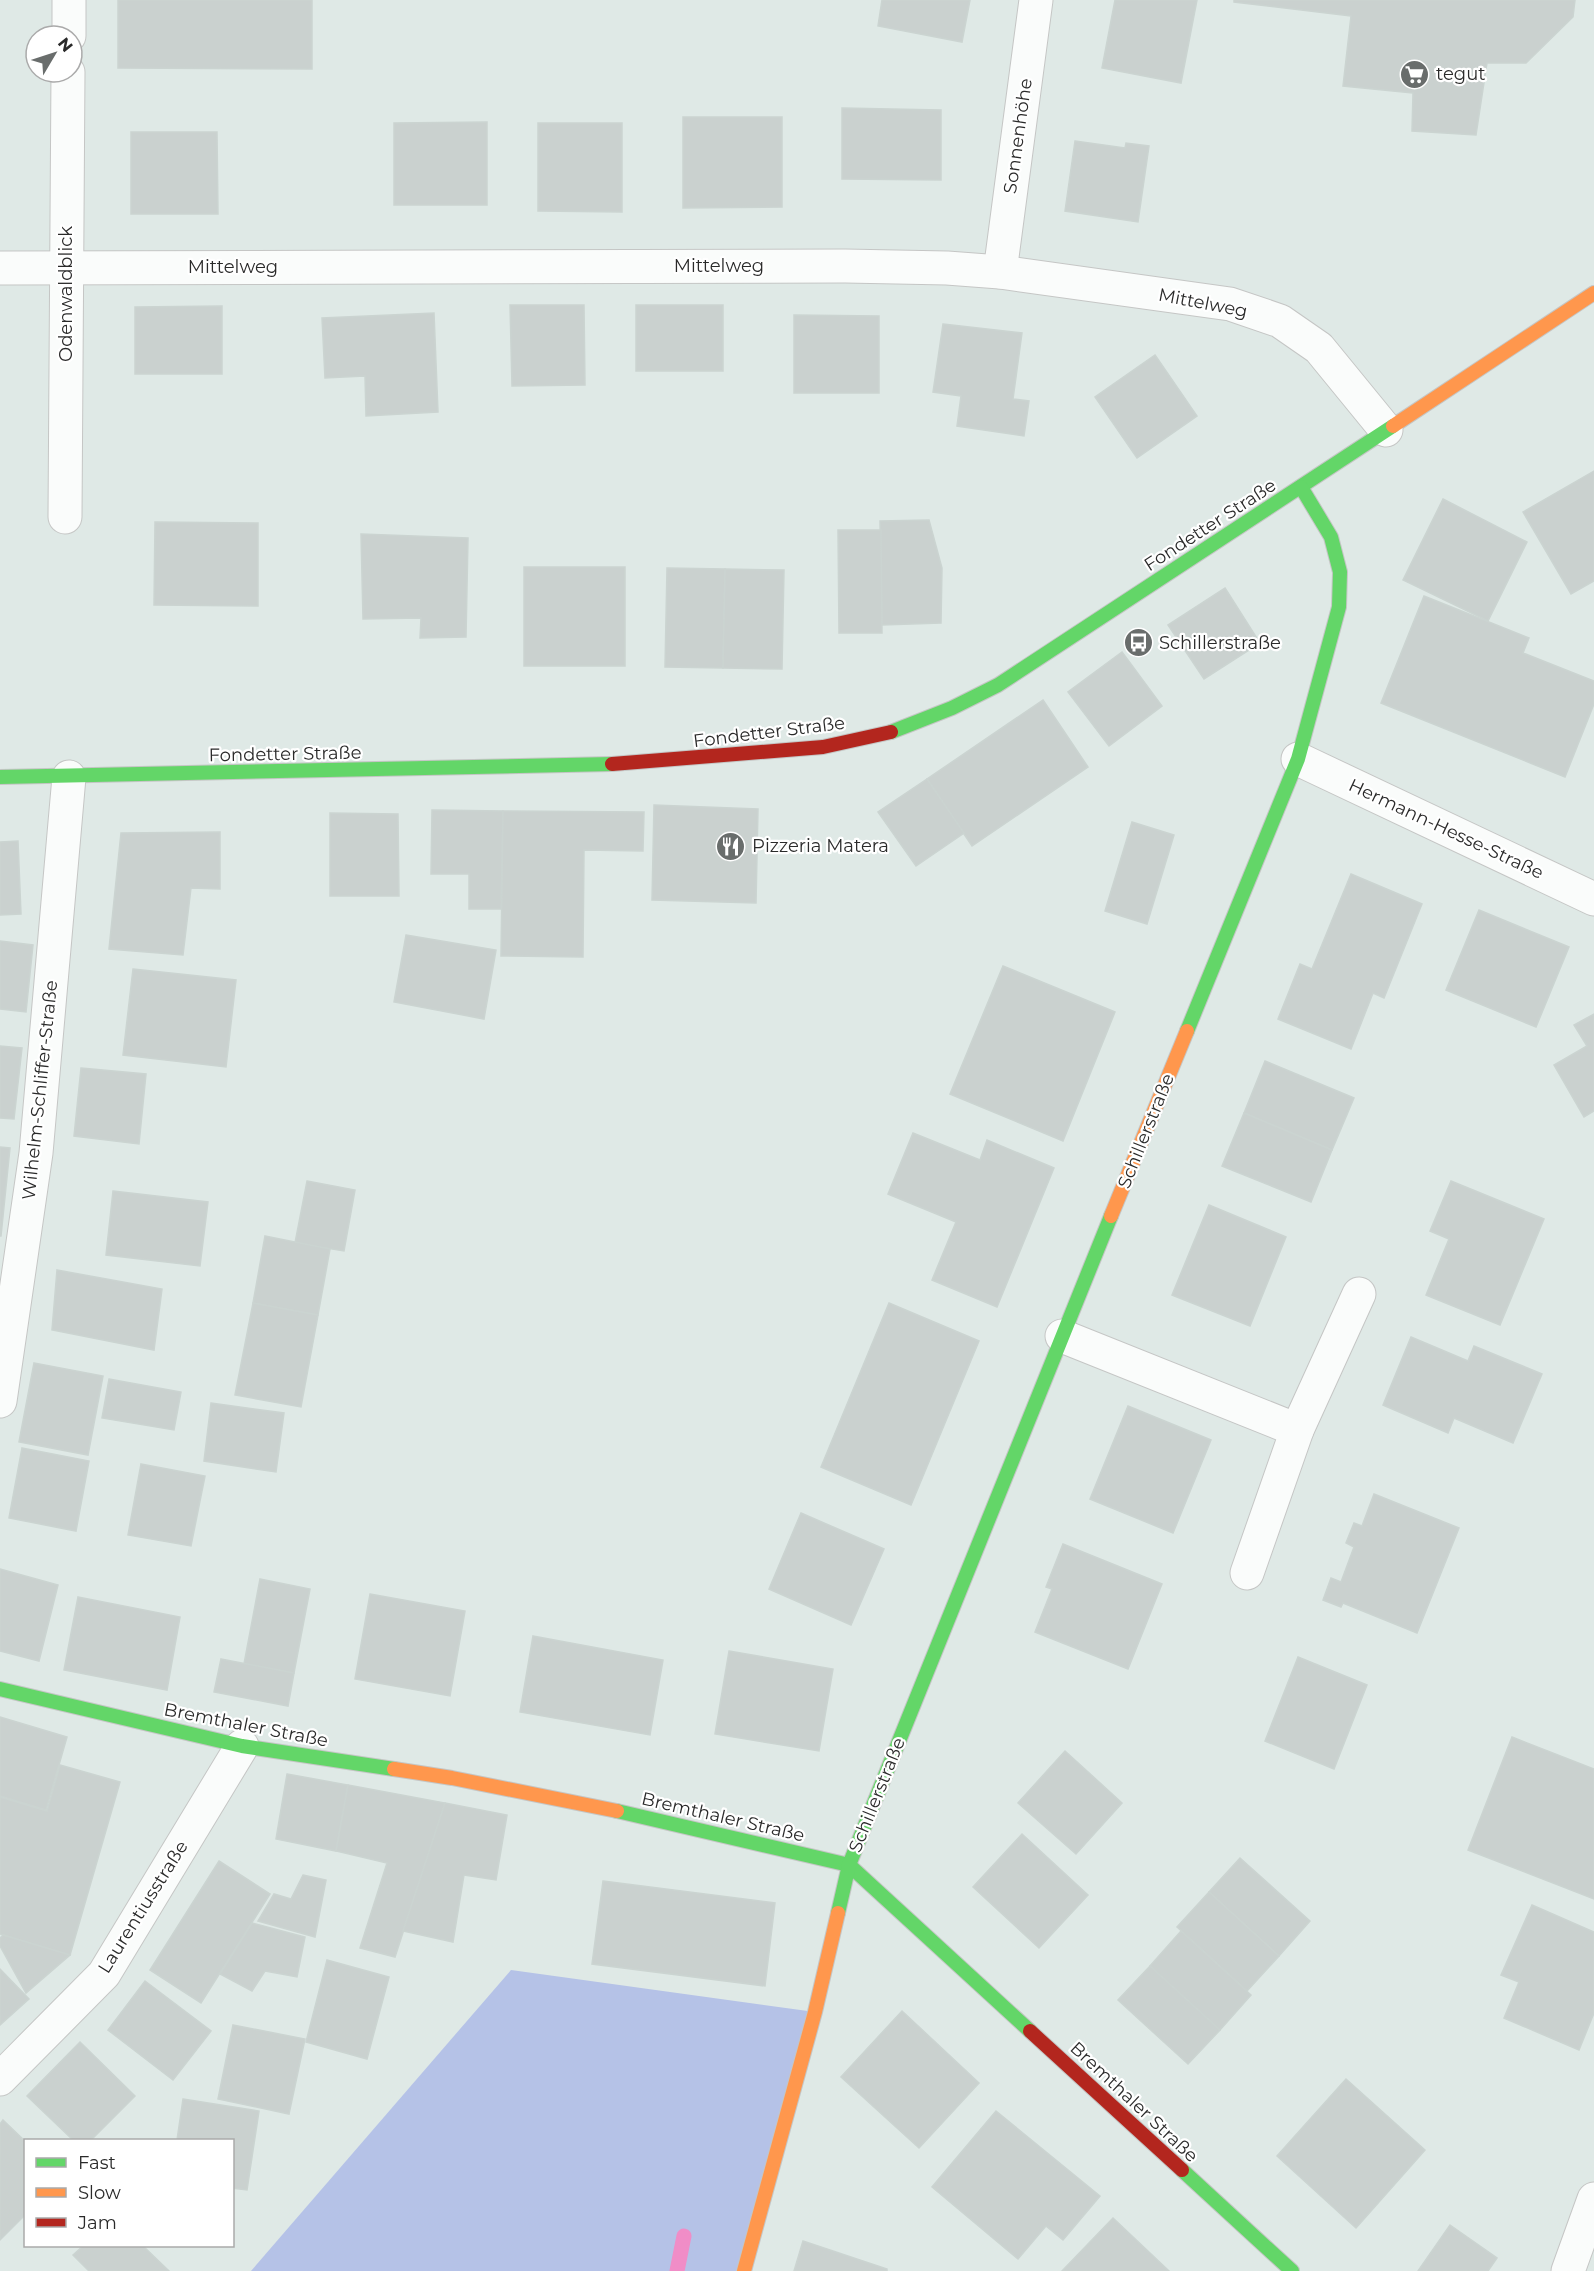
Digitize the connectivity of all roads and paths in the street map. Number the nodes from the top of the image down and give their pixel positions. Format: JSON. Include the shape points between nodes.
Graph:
{"nodes":[{"id":1,"x":69,"y":0,"type":"edge"},
{"id":2,"x":1036,"y":0,"type":"edge"},
{"id":3,"x":69,"y":24,"type":"edge"},
{"id":4,"x":68,"y":84,"type":"edge"},
{"id":5,"x":65,"y":267,"type":"junction"},
{"id":6,"x":0,"y":268,"type":"edge"},
{"id":7,"x":1000,"y":272,"type":"junction"},
{"id":8,"x":1594,"y":293,"type":"edge"},
{"id":9,"x":1386,"y":430,"type":"junction"},
{"id":10,"x":1301,"y":487,"type":"junction"},
{"id":11,"x":65,"y":517,"type":"dead end"},
{"id":12,"x":1298,"y":759,"type":"junction"},
{"id":13,"x":0,"y":777,"type":"edge"},
{"id":14,"x":69,"y":777,"type":"junction"},
{"id":15,"x":1594,"y":899,"type":"edge"},
{"id":16,"x":1359,"y":1294,"type":"dead end"},
{"id":17,"x":1062,"y":1336,"type":"junction"},
{"id":18,"x":0,"y":1401,"type":"edge"},
{"id":19,"x":1297,"y":1430,"type":"junction"},
{"id":20,"x":1247,"y":1573,"type":"dead end"},
{"id":21,"x":0,"y":1689,"type":"edge"},
{"id":22,"x":242,"y":1746,"type":"junction"},
{"id":23,"x":849,"y":1865,"type":"junction"},
{"id":24,"x":0,"y":2079,"type":"edge"},
{"id":25,"x":1594,"y":2199,"type":"edge"},
{"id":26,"x":744,"y":2271,"type":"edge"},
{"id":27,"x":1292,"y":2271,"type":"edge"},
{"id":28,"x":1568,"y":2271,"type":"edge"}],
"edges":[{"from":1,"to":3,"type":"street"},
{"from":2,"to":7,"type":"street","name":"Sonnenhöhe"},
{"from":4,"to":5,"type":"street","name":"Odenwaldblick"},
{"from":5,"to":6,"type":"street","name":"Mittelweg"},
{"from":5,"to":7,"type":"street","name":"Mittelweg","via":[[844,266]]},
{"from":5,"to":11,"type":"street","name":"Odenwaldblick"},
{"from":7,"to":9,"type":"street","name":"Mittelweg","via":[[1230,304],[1280,321],[1319,348]]},
{"from":8,"to":9,"type":"street","name":"Fondetter Straße"},
{"from":9,"to":10,"type":"street","name":"Fondetter Straße"},
{"from":10,"to":12,"type":"street","name":"Schillerstraße","via":[[1331,537],[1340,572],[1339,607]]},
{"from":10,"to":14,"type":"street","name":"Fondetter Straße","via":[[998,685],[894,731],[822,747],[631,764]]},
{"from":12,"to":15,"type":"street","name":"Hermann-Hesse-Straße"},
{"from":12,"to":17,"type":"street","name":"Schillerstraße"},
{"from":13,"to":14,"type":"street","name":"Fondetter Straße"},
{"from":14,"to":18,"type":"street","name":"Wilhelm-Schliffer-Straße","via":[[36,1153]]},
{"from":16,"to":19,"type":"street"},
{"from":17,"to":19,"type":"street"},
{"from":17,"to":23,"type":"street","name":"Schillerstraße"},
{"from":19,"to":20,"type":"street"},
{"from":21,"to":22,"type":"street","name":"Bremthaler Straße"},
{"from":22,"to":23,"type":"street","name":"Bremthaler Straße","via":[[452,1778],[619,1811]]},
{"from":22,"to":24,"type":"street","name":"Laurentiusstraße","via":[[104,1974]]},
{"from":23,"to":26,"type":"street","name":"Schillerstraße","via":[[815,2012]]},
{"from":23,"to":27,"type":"street","name":"Bremthaler Straße"},
{"from":25,"to":28,"type":"street"}]}
